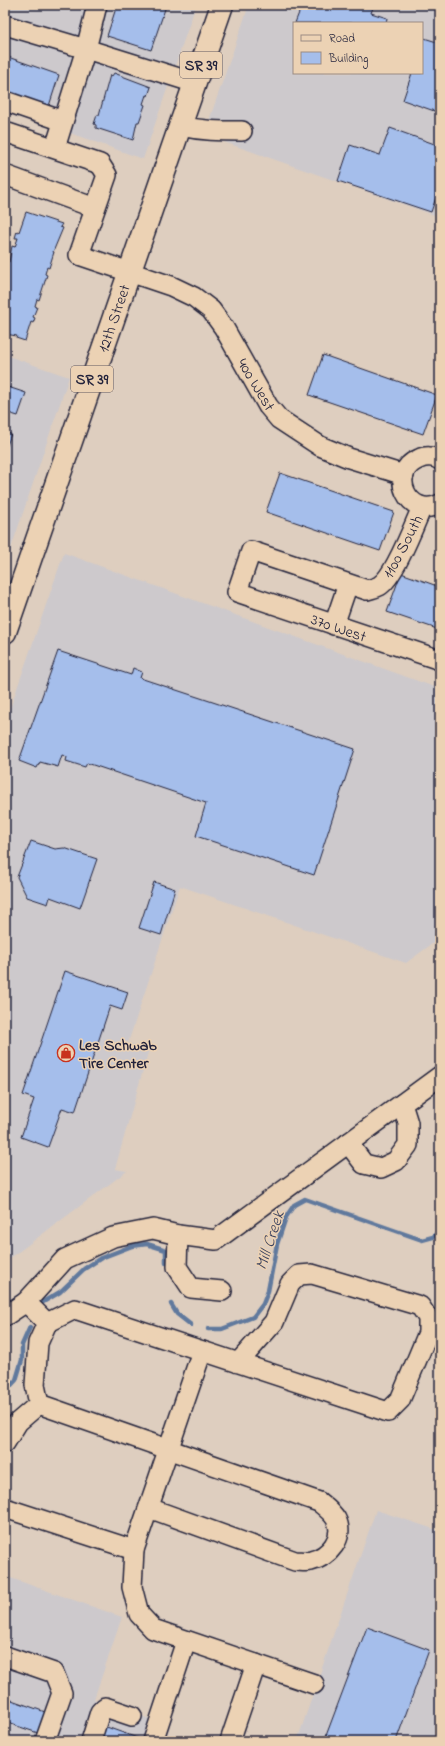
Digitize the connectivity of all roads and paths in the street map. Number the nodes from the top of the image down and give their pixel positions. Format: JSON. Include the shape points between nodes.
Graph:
{"nodes":[{"id":1,"x":97,"y":5,"type":"edge"},
{"id":2,"x":222,"y":5,"type":"edge"},
{"id":3,"x":5,"y":25,"type":"edge"},
{"id":4,"x":86,"y":49,"type":"junction"},
{"id":5,"x":195,"y":83,"type":"junction"},
{"id":6,"x":5,"y":101,"type":"edge"},
{"id":7,"x":63,"y":121,"type":"junction"},
{"id":8,"x":180,"y":126,"type":"junction"},
{"id":9,"x":242,"y":131,"type":"dead end"},
{"id":10,"x":5,"y":132,"type":"edge"},
{"id":11,"x":55,"y":148,"type":"junction"},
{"id":12,"x":5,"y":175,"type":"edge"},
{"id":13,"x":95,"y":208,"type":"junction"},
{"id":14,"x":129,"y":273,"type":"junction"},
{"id":15,"x":440,"y":460,"type":"edge"},
{"id":16,"x":404,"y":475,"type":"junction"},
{"id":17,"x":431,"y":505,"type":"edge"},
{"id":18,"x":348,"y":584,"type":"junction"},
{"id":19,"x":9,"y":608,"type":"edge"},
{"id":20,"x":334,"y":625,"type":"junction"},
{"id":21,"x":5,"y":632,"type":"edge"},
{"id":22,"x":440,"y":660,"type":"edge"},
{"id":23,"x":440,"y":1076,"type":"edge"},
{"id":24,"x":402,"y":1104,"type":"junction"},
{"id":25,"x":348,"y":1143,"type":"junction"},
{"id":26,"x":178,"y":1236,"type":"junction"},
{"id":27,"x":222,"y":1291,"type":"dead end"},
{"id":28,"x":26,"y":1302,"type":"junction"},
{"id":29,"x":5,"y":1316,"type":"edge"},
{"id":30,"x":47,"y":1323,"type":"junction"},
{"id":31,"x":202,"y":1351,"type":"junction"},
{"id":32,"x":238,"y":1363,"type":"junction"},
{"id":33,"x":40,"y":1404,"type":"junction"},
{"id":34,"x":5,"y":1443,"type":"edge"},
{"id":35,"x":169,"y":1449,"type":"junction"},
{"id":36,"x":5,"y":1508,"type":"edge"},
{"id":37,"x":149,"y":1508,"type":"junction"},
{"id":38,"x":134,"y":1550,"type":"junction"},
{"id":39,"x":186,"y":1641,"type":"junction"},
{"id":40,"x":5,"y":1656,"type":"edge"},
{"id":41,"x":256,"y":1664,"type":"junction"},
{"id":42,"x":314,"y":1684,"type":"dead end"},
{"id":43,"x":132,"y":1716,"type":"dead end"},
{"id":44,"x":45,"y":1741,"type":"edge"},
{"id":45,"x":91,"y":1741,"type":"edge"},
{"id":46,"x":153,"y":1741,"type":"edge"},
{"id":47,"x":230,"y":1741,"type":"edge"}],
"edges":[{"from":1,"to":4,"type":"street"},
{"from":2,"to":5,"type":"main road","name":"12th Street","number":"SR 39"},
{"from":3,"to":4,"type":"street"},
{"from":4,"to":5,"type":"street"},
{"from":4,"to":7,"type":"street"},
{"from":5,"to":8,"type":"main road","name":"12th Street","number":"SR 39"},
{"from":6,"to":7,"type":"street"},
{"from":7,"to":11,"type":"street"},
{"from":8,"to":9,"type":"street","via":[[201,131]]},
{"from":8,"to":14,"type":"main road","name":"12th Street","number":"SR 39"},
{"from":10,"to":11,"type":"street"},
{"from":11,"to":13,"type":"street","via":[[100,164],[107,175]]},
{"from":12,"to":13,"type":"street"},
{"from":13,"to":14,"type":"street","name":"400 West","via":[[79,255]]},
{"from":14,"to":16,"type":"street","name":"400 West","via":[[171,286],[194,297],[211,310],[278,419],[320,446]]},
{"from":14,"to":19,"type":"main road","name":"12th Street","number":"SR 39"},
{"from":15,"to":16,"type":"street","via":[[429,457],[413,461]]},
{"from":16,"to":17,"type":"street","via":[[404,491],[412,501]]},
{"from":17,"to":18,"type":"street","name":"1100 South","via":[[380,586],[367,590]]},
{"from":18,"to":20,"type":"street"},
{"from":18,"to":20,"type":"street","name":"370 West","via":[[251,551],[237,592]]},
{"from":19,"to":21,"type":"main road","name":"12th Street","number":"SR 39"},
{"from":20,"to":22,"type":"street","name":"370 West"},
{"from":23,"to":24,"type":"street"},
{"from":24,"to":25,"type":"street"},
{"from":24,"to":25,"type":"street","via":[[408,1123],[408,1145],[396,1161],[381,1168],[364,1164]]},
{"from":25,"to":26,"type":"street","via":[[216,1240]]},
{"from":26,"to":27,"type":"street","via":[[177,1267],[191,1288]]},
{"from":26,"to":28,"type":"street","via":[[153,1229],[113,1237],[65,1259]]},
{"from":28,"to":29,"type":"street"},
{"from":28,"to":30,"type":"street"},
{"from":30,"to":31,"type":"street","via":[[75,1309]]},
{"from":30,"to":33,"type":"street","via":[[38,1343],[35,1384]]},
{"from":31,"to":32,"type":"street"},
{"from":31,"to":35,"type":"street"},
{"from":32,"to":32,"type":"street","via":[[274,1322],[290,1284],[299,1275],[312,1274],[420,1306],[428,1318],[428,1333],[400,1400],[388,1412]]},
{"from":33,"to":34,"type":"street","via":[[18,1422]]},
{"from":33,"to":35,"type":"street"},
{"from":35,"to":37,"type":"street"},
{"from":35,"to":37,"type":"street","via":[[319,1502],[337,1520],[339,1533],[334,1546],[324,1556],[310,1561],[295,1561]]},
{"from":36,"to":38,"type":"street"},
{"from":37,"to":38,"type":"street"},
{"from":38,"to":39,"type":"street","via":[[132,1587],[139,1614],[153,1629]]},
{"from":39,"to":41,"type":"street"},
{"from":39,"to":46,"type":"street"},
{"from":40,"to":44,"type":"street","via":[[54,1673],[62,1693]]},
{"from":41,"to":42,"type":"street"},
{"from":41,"to":47,"type":"street"},
{"from":43,"to":45,"type":"street","via":[[105,1707],[100,1712]]}]}
